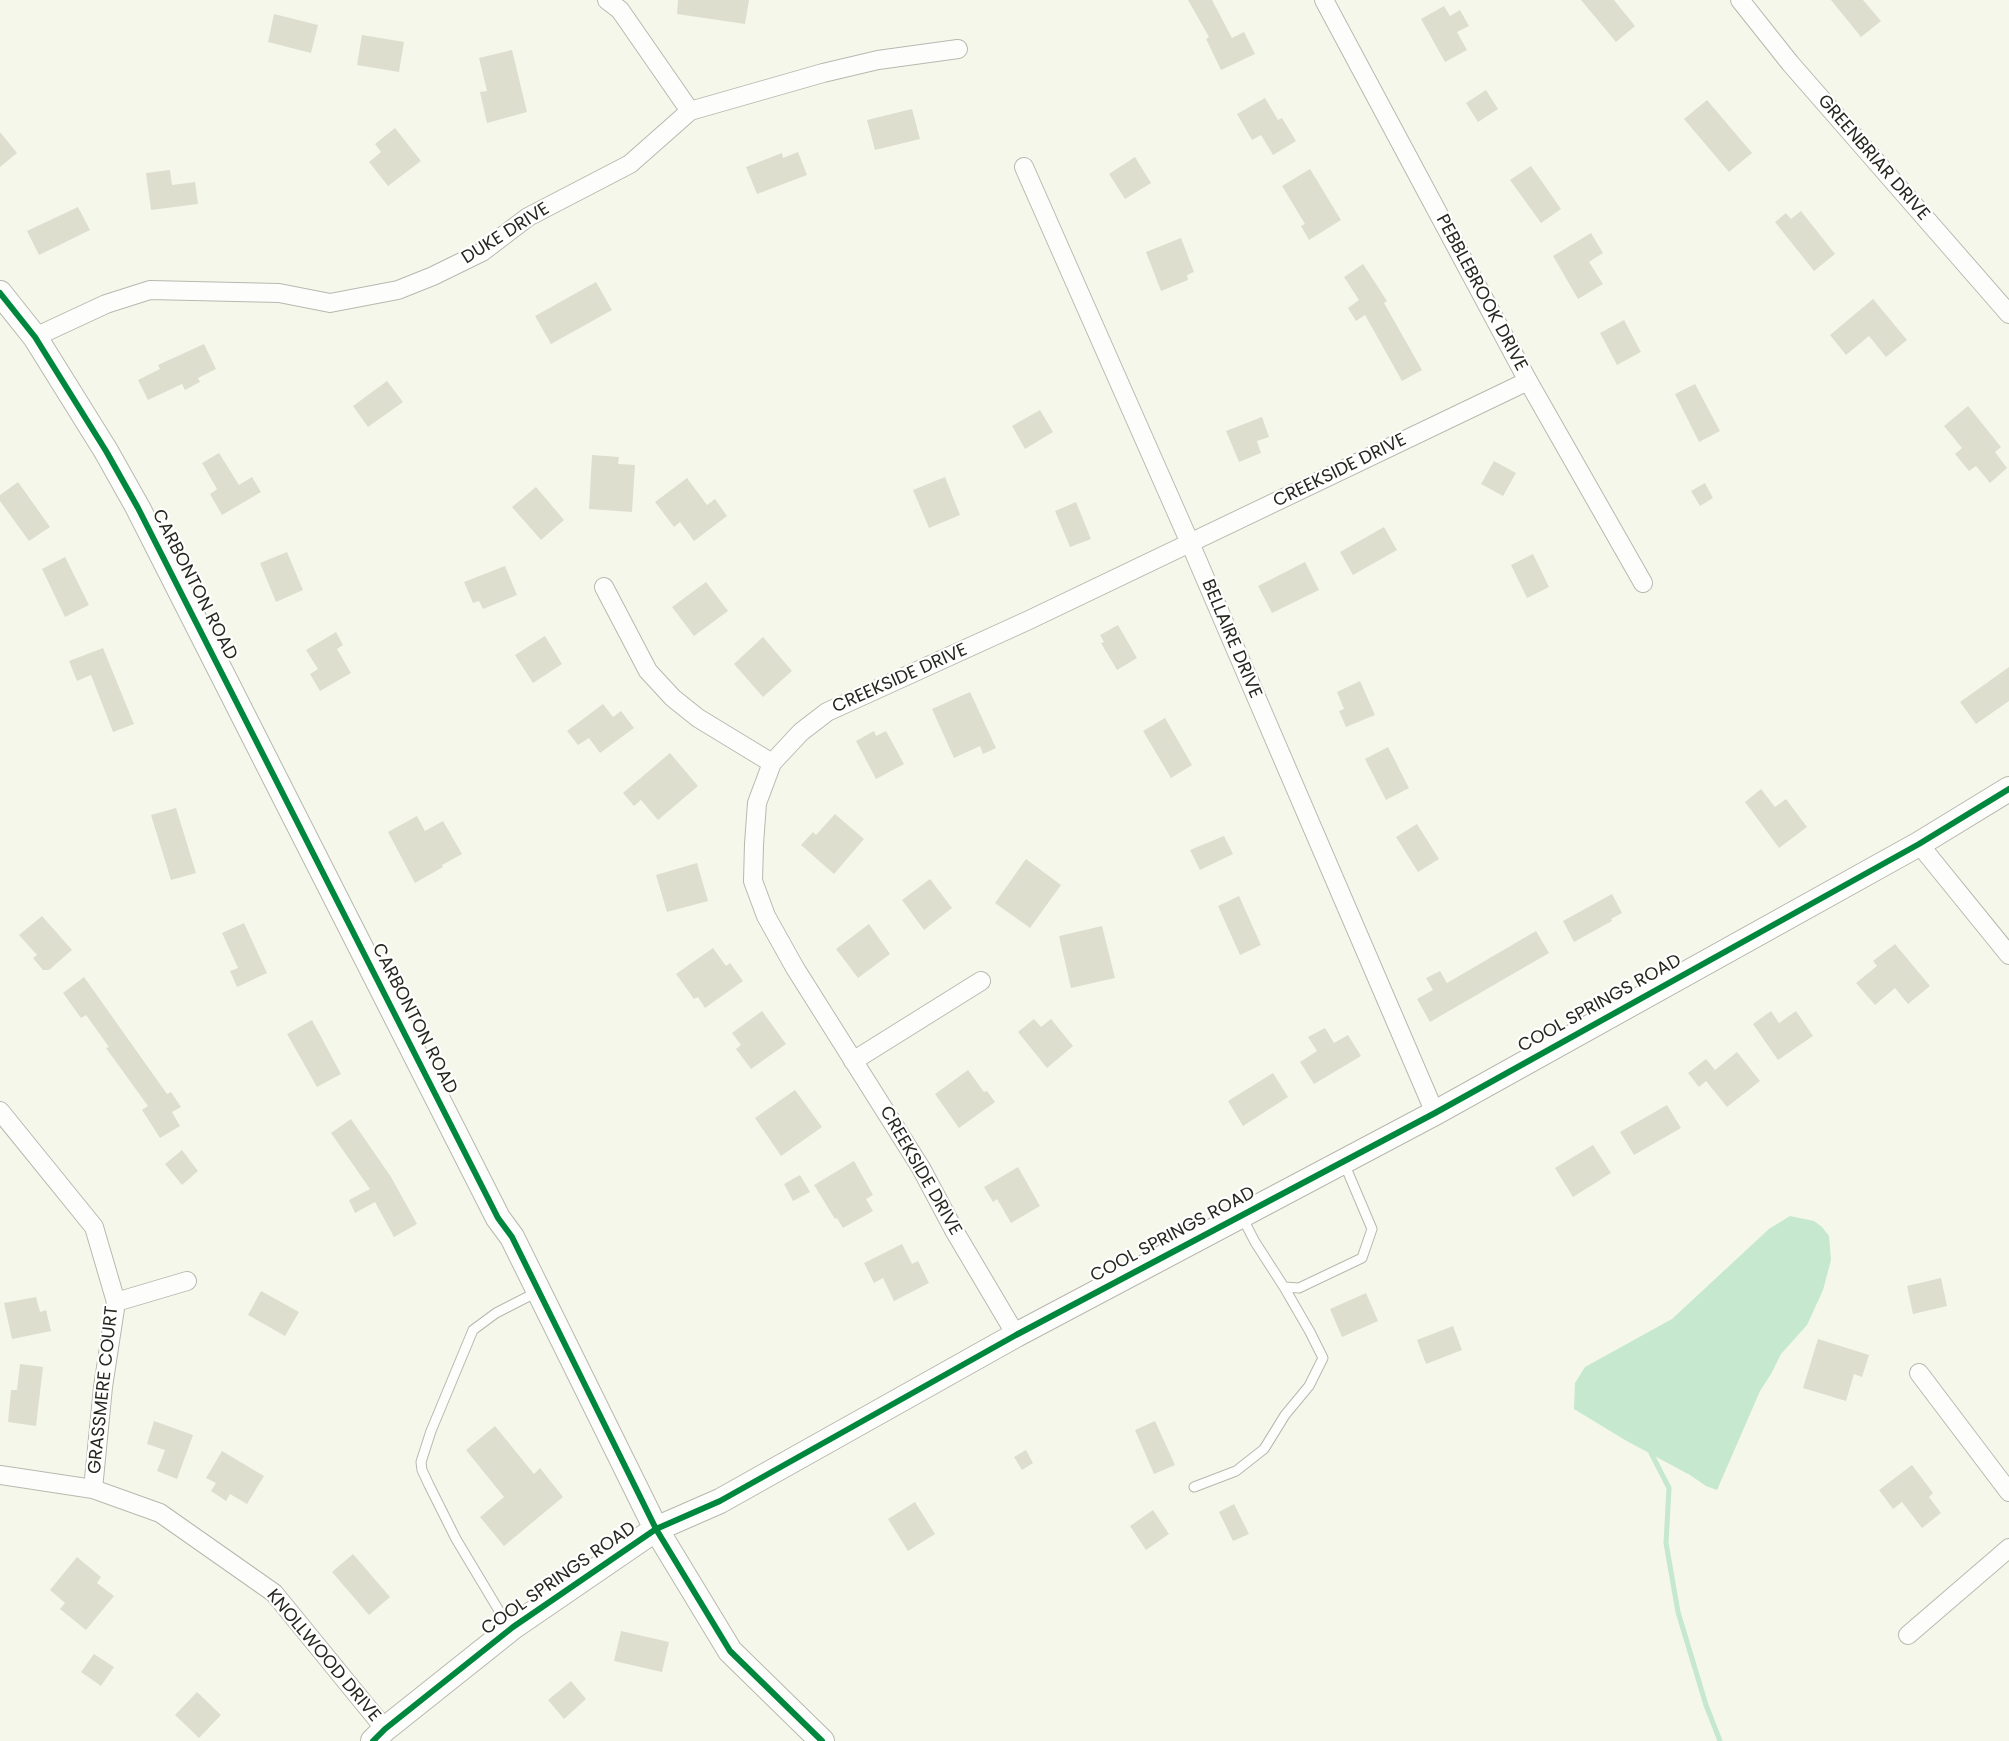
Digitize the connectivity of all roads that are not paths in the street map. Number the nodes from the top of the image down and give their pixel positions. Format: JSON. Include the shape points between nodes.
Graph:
{"nodes":[{"id":1,"x":607,"y":0,"type":"edge"},
{"id":2,"x":1324,"y":0,"type":"edge"},
{"id":3,"x":1740,"y":0,"type":"edge"},
{"id":4,"x":958,"y":49,"type":"dead end"},
{"id":5,"x":690,"y":111,"type":"junction"},
{"id":6,"x":1024,"y":166,"type":"dead end"},
{"id":7,"x":0,"y":292,"type":"edge"},
{"id":8,"x":2009,"y":314,"type":"edge"},
{"id":9,"x":34,"y":338,"type":"junction"},
{"id":10,"x":1528,"y":381,"type":"junction"},
{"id":11,"x":1190,"y":543,"type":"junction"},
{"id":12,"x":1643,"y":584,"type":"dead end"},
{"id":13,"x":604,"y":587,"type":"dead end"},
{"id":14,"x":772,"y":763,"type":"junction"},
{"id":15,"x":2009,"y":789,"type":"edge"},
{"id":16,"x":1919,"y":844,"type":"junction"},
{"id":17,"x":2009,"y":955,"type":"edge"},
{"id":18,"x":981,"y":981,"type":"dead end"},
{"id":19,"x":853,"y":1061,"type":"junction"},
{"id":20,"x":0,"y":1111,"type":"edge"},
{"id":21,"x":1435,"y":1113,"type":"junction"},
{"id":22,"x":1343,"y":1161,"type":"junction"},
{"id":23,"x":1241,"y":1216,"type":"junction"},
{"id":24,"x":187,"y":1281,"type":"dead end"},
{"id":25,"x":1284,"y":1287,"type":"junction"},
{"id":26,"x":539,"y":1291,"type":"junction"},
{"id":27,"x":116,"y":1302,"type":"junction"},
{"id":28,"x":1016,"y":1335,"type":"junction"},
{"id":29,"x":1919,"y":1373,"type":"dead end"},
{"id":30,"x":0,"y":1475,"type":"edge"},
{"id":31,"x":1194,"y":1487,"type":"dead end"},
{"id":32,"x":93,"y":1489,"type":"junction"},
{"id":33,"x":2009,"y":1492,"type":"edge"},
{"id":34,"x":656,"y":1529,"type":"junction"},
{"id":35,"x":2009,"y":1548,"type":"edge"},
{"id":36,"x":510,"y":1629,"type":"junction"},
{"id":37,"x":1908,"y":1635,"type":"dead end"},
{"id":38,"x":379,"y":1735,"type":"edge"},
{"id":39,"x":822,"y":1741,"type":"edge"}],
"edges":[{"from":1,"to":5,"type":"street","via":[[620,10]]},
{"from":2,"to":10,"type":"street","name":"PEBBLEBROOK DRIVE"},
{"from":3,"to":8,"type":"street","name":"GREENBRIAR DRIVE","via":[[1790,63]]},
{"from":4,"to":5,"type":"street","name":"DUKE DRIVE","via":[[878,60]]},
{"from":5,"to":9,"type":"street","name":"DUKE DRIVE","via":[[630,164],[528,217],[482,252],[398,291],[330,303],[279,293],[150,290],[106,304]]},
{"from":6,"to":11,"type":"street","name":"BELLAIRE DRIVE"},
{"from":7,"to":9,"type":"street","name":"CARBONTON ROAD"},
{"from":9,"to":26,"type":"street","name":"CARBONTON ROAD","via":[[138,508],[498,1218]]},
{"from":10,"to":11,"type":"street","name":"CREEKSIDE DRIVE"},
{"from":10,"to":12,"type":"street","name":"PEBBLEBROOK DRIVE"},
{"from":11,"to":14,"type":"street","name":"CREEKSIDE DRIVE","via":[[827,712],[801,732]]},
{"from":11,"to":21,"type":"street","name":"BELLAIRE DRIVE"},
{"from":13,"to":14,"type":"street","via":[[648,671],[673,698]]},
{"from":14,"to":19,"type":"street","name":"CREEKSIDE DRIVE","via":[[757,803],[753,881],[766,916]]},
{"from":15,"to":16,"type":"street","name":"COOL SPRINGS ROAD"},
{"from":16,"to":17,"type":"street"},
{"from":16,"to":21,"type":"street","name":"COOL SPRINGS ROAD"},
{"from":18,"to":19,"type":"street"},
{"from":19,"to":28,"type":"street","name":"CREEKSIDE DRIVE","via":[[921,1168]]},
{"from":20,"to":27,"type":"street","name":"GRASSMERE COURT","via":[[94,1227]]},
{"from":21,"to":22,"type":"street","name":"COOL SPRINGS ROAD"},
{"from":22,"to":23,"type":"street","name":"COOL SPRINGS ROAD"},
{"from":22,"to":25,"type":"lane","via":[[1372,1228],[1362,1258],[1299,1288]]},
{"from":23,"to":25,"type":"lane"},
{"from":23,"to":28,"type":"street","name":"COOL SPRINGS ROAD"},
{"from":24,"to":27,"type":"street"},
{"from":25,"to":31,"type":"lane","via":[[1323,1358],[1309,1386],[1264,1449],[1236,1471]]},
{"from":26,"to":34,"type":"street","name":"CARBONTON ROAD"},
{"from":26,"to":36,"type":"lane","via":[[473,1330],[422,1462],[422,1470],[456,1539]]},
{"from":27,"to":32,"type":"street","name":"GRASSMERE COURT"},
{"from":28,"to":34,"type":"street","name":"COOL SPRINGS ROAD","via":[[720,1501]]},
{"from":29,"to":33,"type":"street"},
{"from":30,"to":32,"type":"street","name":"KNOLLWOOD DRIVE"},
{"from":32,"to":38,"type":"street","name":"KNOLLWOOD DRIVE","via":[[160,1513],[274,1593]]},
{"from":34,"to":36,"type":"street","name":"COOL SPRINGS ROAD"},
{"from":34,"to":39,"type":"street","name":"CARBONTON ROAD","via":[[730,1651]]},
{"from":35,"to":37,"type":"street"},
{"from":36,"to":38,"type":"street","name":"COOL SPRINGS ROAD"}]}
